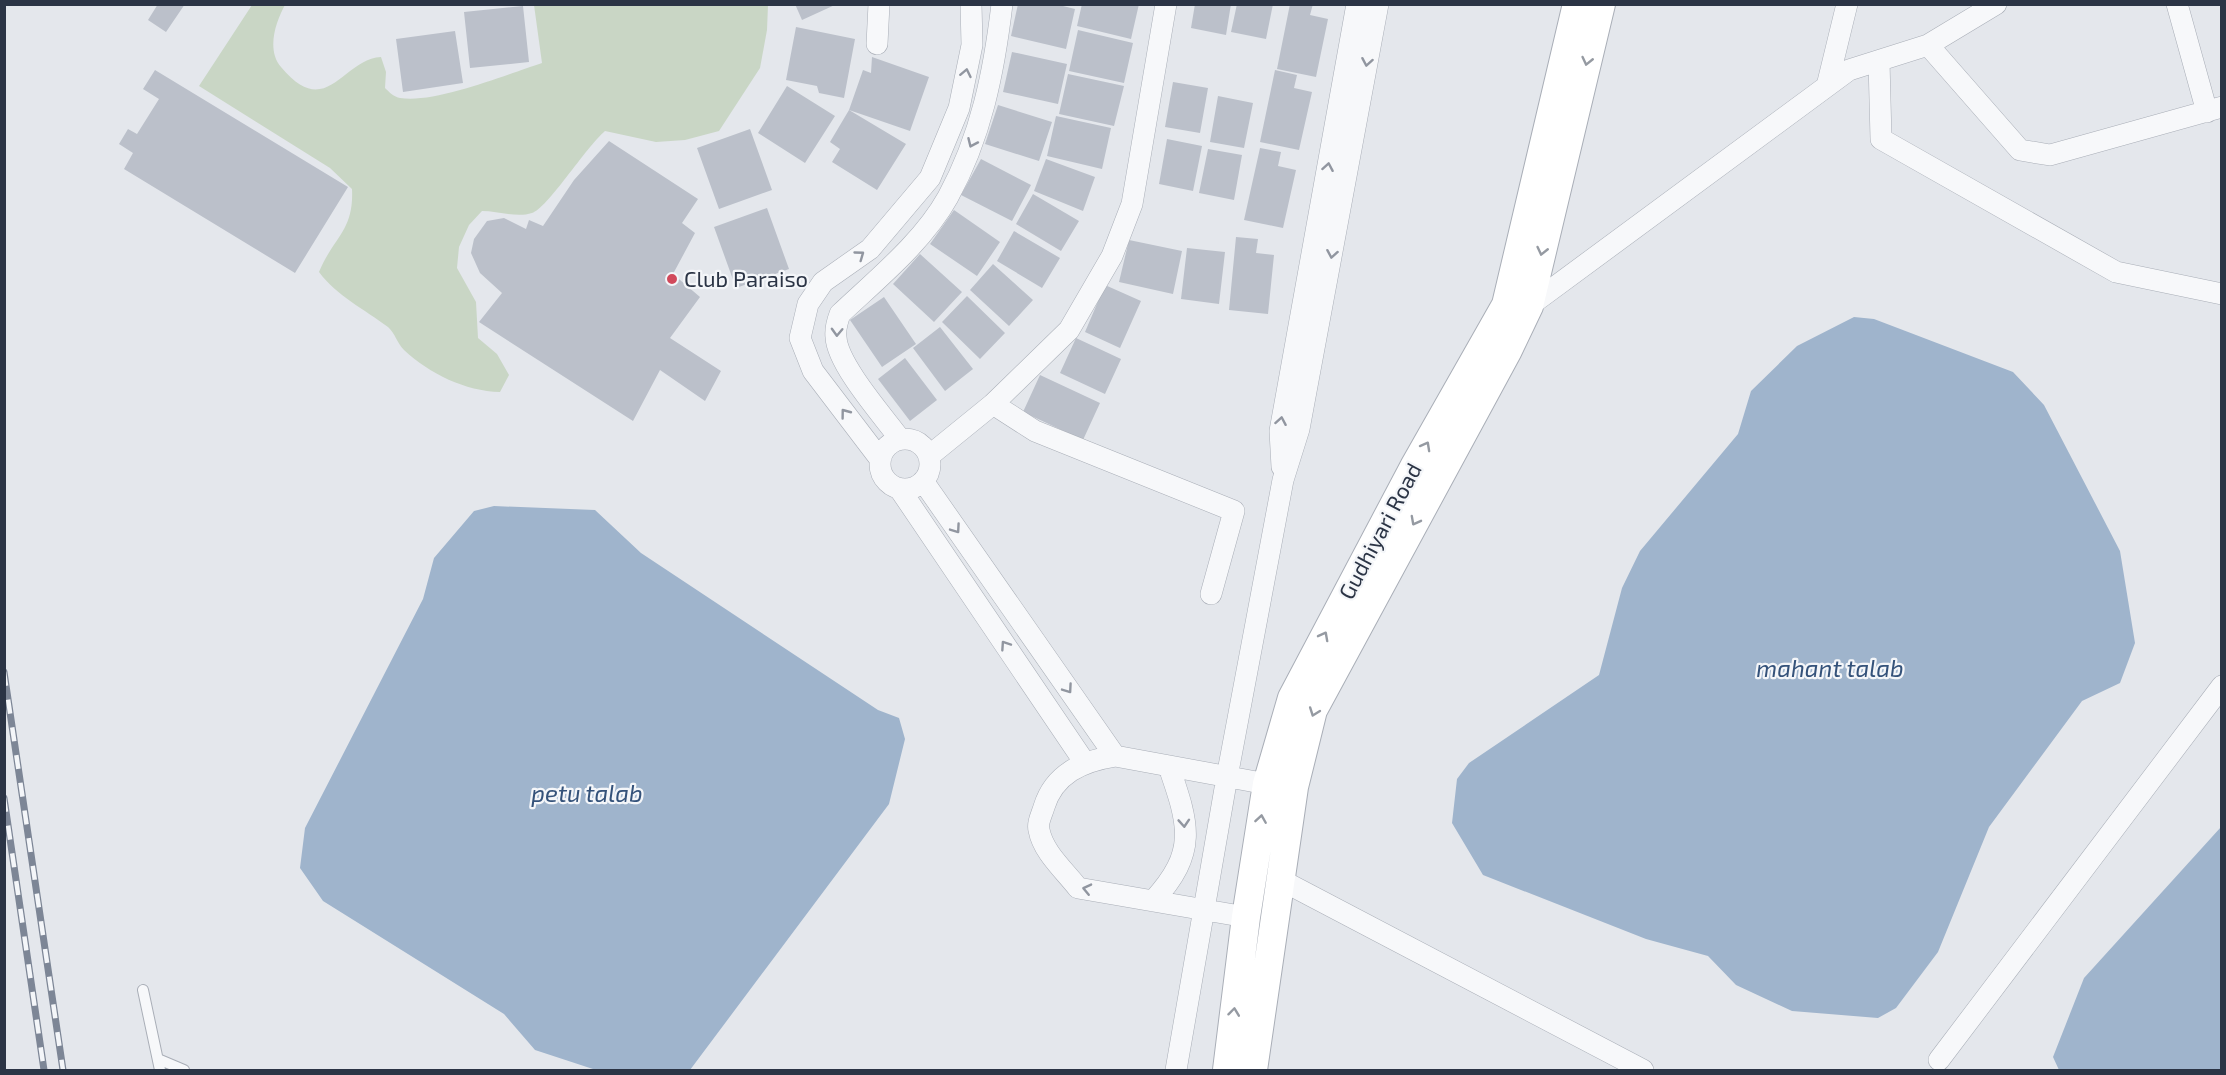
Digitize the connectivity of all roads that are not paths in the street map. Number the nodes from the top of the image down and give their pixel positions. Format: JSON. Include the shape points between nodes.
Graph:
{"nodes":[{"id":1,"x":879,"y":4,"type":"edge"},
{"id":2,"x":971,"y":4,"type":"edge"},
{"id":3,"x":1002,"y":4,"type":"edge"},
{"id":4,"x":1166,"y":4,"type":"edge"},
{"id":5,"x":1358,"y":4,"type":"edge"},
{"id":6,"x":1377,"y":4,"type":"edge"},
{"id":7,"x":1577,"y":4,"type":"edge"},
{"id":8,"x":1601,"y":4,"type":"edge"},
{"id":9,"x":1847,"y":4,"type":"edge"},
{"id":10,"x":1996,"y":4,"type":"edge"},
{"id":11,"x":2176,"y":4,"type":"edge"},
{"id":12,"x":877,"y":44,"type":"dead end"},
{"id":13,"x":1928,"y":45,"type":"junction"},
{"id":14,"x":1879,"y":61,"type":"junction"},
{"id":15,"x":1827,"y":87,"type":"junction"},
{"id":16,"x":959,"y":108,"type":"junction"},
{"id":17,"x":2214,"y":109,"type":"edge"},
{"id":18,"x":983,"y":114,"type":"junction"},
{"id":19,"x":2222,"y":294,"type":"edge"},
{"id":20,"x":1517,"y":306,"type":"junction"},
{"id":21,"x":993,"y":404,"type":"junction"},
{"id":22,"x":900,"y":439,"type":"junction"},
{"id":23,"x":929,"y":456,"type":"junction"},
{"id":24,"x":880,"y":459,"type":"junction"},
{"id":25,"x":1283,"y":480,"type":"junction"},
{"id":26,"x":923,"y":481,"type":"junction"},
{"id":27,"x":901,"y":491,"type":"junction"},
{"id":28,"x":1211,"y":594,"type":"dead end"},
{"id":29,"x":2222,"y":686,"type":"edge"},
{"id":30,"x":1115,"y":756,"type":"junction"},
{"id":31,"x":1085,"y":763,"type":"junction"},
{"id":32,"x":1168,"y":766,"type":"junction"},
{"id":33,"x":1227,"y":777,"type":"junction"},
{"id":34,"x":1267,"y":784,"type":"junction"},
{"id":35,"x":1279,"y":879,"type":"junction"},
{"id":36,"x":1153,"y":901,"type":"junction"},
{"id":37,"x":1203,"y":910,"type":"junction"},
{"id":38,"x":1246,"y":918,"type":"junction"},
{"id":39,"x":143,"y":990,"type":"dead end"},
{"id":40,"x":1939,"y":1060,"type":"dead end"},
{"id":41,"x":159,"y":1065,"type":"edge"},
{"id":42,"x":184,"y":1071,"type":"edge"},
{"id":43,"x":1176,"y":1071,"type":"edge"},
{"id":44,"x":1227,"y":1071,"type":"edge"},
{"id":45,"x":1253,"y":1071,"type":"edge"},
{"id":46,"x":1643,"y":1071,"type":"edge"}],
"edges":[{"from":1,"to":12,"type":"street"},
{"from":16,"to":2,"type":"street","one_way":true,"via":[[972,45]]},
{"from":3,"to":18,"type":"street"},
{"from":4,"to":21,"type":"street","via":[[1132,204],[1112,256],[1069,330]]},
{"from":25,"to":5,"type":"street","one_way":true,"via":[[1280,431]]},
{"from":6,"to":25,"type":"street","one_way":true,"via":[[1299,429]]},
{"from":7,"to":20,"type":"street","name":"Gudhiyari Road"},
{"from":8,"to":20,"type":"street","name":"Gudhiyari Road","one_way":true},
{"from":9,"to":15,"type":"street"},
{"from":10,"to":13,"type":"street"},
{"from":11,"to":17,"type":"street"},
{"from":13,"to":14,"type":"street"},
{"from":13,"to":17,"type":"street","via":[[2020,150],[2050,155]]},
{"from":14,"to":15,"type":"street","via":[[1849,70]]},
{"from":14,"to":19,"type":"street","via":[[1881,140],[2116,272]]},
{"from":15,"to":20,"type":"street"},
{"from":16,"to":18,"type":"street"},
{"from":24,"to":16,"type":"street","one_way":true,"via":[[813,371],[800,338],[802,327],[808,304],[824,282],[870,249],[930,178]]},
{"from":18,"to":22,"type":"street","one_way":true,"via":[[947,198],[915,241],[840,314],[836,325],[836,339],[847,367]]},
{"from":34,"to":20,"type":"street","name":"Gudhiyari Road","one_way":true,"via":[[1292,698],[1414,467]]},
{"from":20,"to":35,"type":"street","name":"Gudhiyari Road","one_way":true,"via":[[1508,350],[1313,710],[1293,787]]},
{"from":21,"to":23,"type":"street"},
{"from":21,"to":28,"type":"street","via":[[1035,430],[1234,511]]},
{"from":22,"to":23,"type":"street","via":[[913,440]]},
{"from":22,"to":24,"type":"street","via":[[887,446]]},
{"from":23,"to":26,"type":"street","via":[[929,470]]},
{"from":24,"to":27,"type":"street","via":[[889,484]]},
{"from":25,"to":33,"type":"street"},
{"from":26,"to":27,"type":"street","via":[[912,490]]},
{"from":26,"to":30,"type":"street","one_way":true},
{"from":31,"to":27,"type":"street","one_way":true},
{"from":29,"to":40,"type":"street"},
{"from":30,"to":31,"type":"street"},
{"from":30,"to":32,"type":"street"},
{"from":36,"to":31,"type":"street","one_way":true,"via":[[1077,888],[1045,847],[1038,827],[1047,796],[1060,777]]},
{"from":32,"to":33,"type":"street"},
{"from":32,"to":36,"type":"street","one_way":true,"via":[[1185,820],[1185,852],[1173,879]]},
{"from":33,"to":34,"type":"street"},
{"from":33,"to":37,"type":"street"},
{"from":38,"to":34,"type":"street","name":"Gudhiyari Road","one_way":true},
{"from":35,"to":45,"type":"street","name":"Gudhiyari Road"},
{"from":35,"to":46,"type":"street"},
{"from":36,"to":37,"type":"street"},
{"from":37,"to":38,"type":"street"},
{"from":37,"to":43,"type":"street"},
{"from":44,"to":38,"type":"street","name":"Gudhiyari Road","one_way":true},
{"from":39,"to":41,"type":"lane"},
{"from":41,"to":42,"type":"lane"}]}
